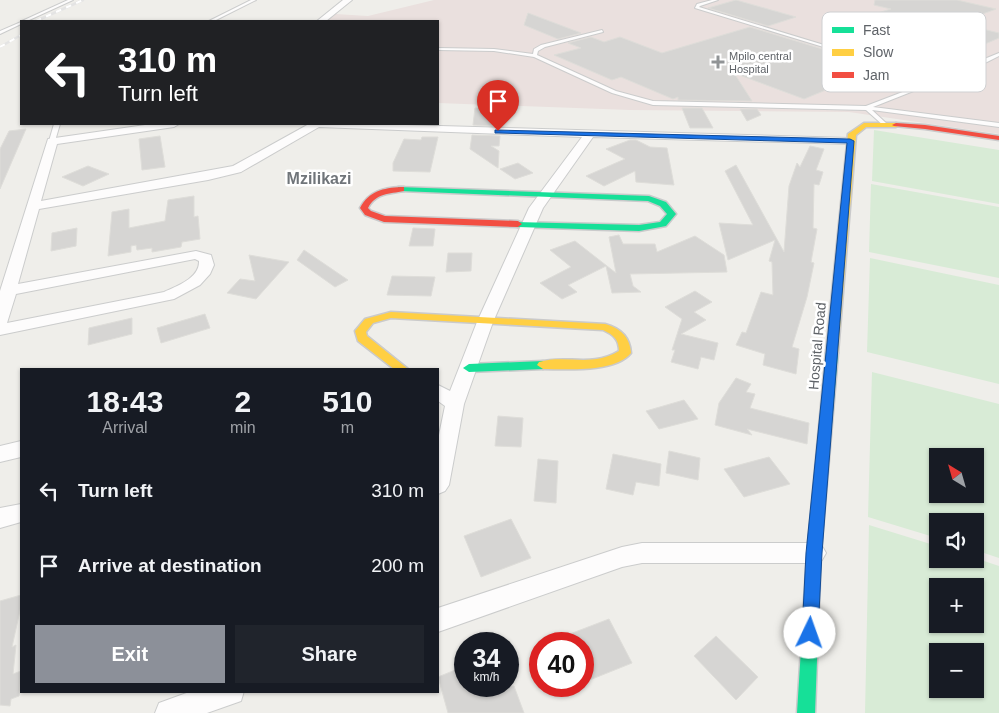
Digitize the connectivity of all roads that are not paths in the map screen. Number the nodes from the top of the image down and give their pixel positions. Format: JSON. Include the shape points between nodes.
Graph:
{"nodes":[{"id":1,"x":71,"y":0,"type":"edge"},
{"id":2,"x":254,"y":0,"type":"edge"},
{"id":3,"x":348,"y":0,"type":"edge"},
{"id":4,"x":716,"y":0,"type":"edge"},
{"id":5,"x":27,"y":20,"type":"edge"},
{"id":6,"x":213,"y":20,"type":"edge"},
{"id":7,"x":322,"y":20,"type":"edge"},
{"id":8,"x":20,"y":23,"type":"edge"},
{"id":9,"x":602,"y":31,"type":"dead end"},
{"id":10,"x":0,"y":33,"type":"edge"},
{"id":11,"x":822,"y":45,"type":"edge"},
{"id":12,"x":439,"y":49,"type":"edge"},
{"id":13,"x":999,"y":54,"type":"edge"},
{"id":14,"x":535,"y":56,"type":"junction"},
{"id":15,"x":986,"y":61,"type":"edge"},
{"id":16,"x":905,"y":92,"type":"edge"},
{"id":17,"x":867,"y":108,"type":"junction"},
{"id":18,"x":884,"y":124,"type":"junction"},
{"id":19,"x":57,"y":125,"type":"edge"},
{"id":20,"x":167,"y":125,"type":"edge"},
{"id":21,"x":315,"y":125,"type":"edge"},
{"id":22,"x":344,"y":125,"type":"edge"},
{"id":23,"x":999,"y":125,"type":"edge"},
{"id":24,"x":590,"y":134,"type":"junction"},
{"id":25,"x":999,"y":138,"type":"edge"},
{"id":26,"x":52,"y":141,"type":"junction"},
{"id":27,"x":850,"y":141,"type":"junction"},
{"id":28,"x":543,"y":196,"type":"junction"},
{"id":29,"x":33,"y":206,"type":"junction"},
{"id":30,"x":528,"y":224,"type":"junction"},
{"id":31,"x":8,"y":291,"type":"junction"},
{"id":32,"x":0,"y":321,"type":"edge"},
{"id":33,"x":484,"y":322,"type":"junction"},
{"id":34,"x":0,"y":330,"type":"edge"},
{"id":35,"x":401,"y":368,"type":"edge"},
{"id":36,"x":469,"y":368,"type":"junction"},
{"id":37,"x":439,"y":393,"type":"edge"},
{"id":38,"x":456,"y":404,"type":"junction"},
{"id":39,"x":20,"y":450,"type":"edge"},
{"id":40,"x":0,"y":454,"type":"edge"},
{"id":41,"x":439,"y":480,"type":"edge"},
{"id":42,"x":20,"y":512,"type":"edge"},
{"id":43,"x":0,"y":518,"type":"edge"},
{"id":44,"x":814,"y":553,"type":"junction"},
{"id":45,"x":439,"y":620,"type":"edge"},
{"id":46,"x":226,"y":693,"type":"edge"},
{"id":47,"x":169,"y":713,"type":"edge"},
{"id":48,"x":806,"y":713,"type":"edge"}],
"edges":[{"from":1,"to":5,"type":"lane"},
{"from":2,"to":6,"type":"lane"},
{"from":3,"to":7,"type":"street"},
{"from":4,"to":11,"type":"lane","via":[[698,4],[697,8]]},
{"from":8,"to":10,"type":"lane"},
{"from":9,"to":14,"type":"lane","via":[[543,46],[536,50]]},
{"from":12,"to":14,"type":"lane","via":[[494,50]]},
{"from":13,"to":15,"type":"lane"},
{"from":14,"to":17,"type":"lane","via":[[614,92],[653,103]]},
{"from":16,"to":17,"type":"lane"},
{"from":17,"to":18,"type":"lane"},
{"from":17,"to":23,"type":"lane"},
{"from":18,"to":25,"type":"street"},
{"from":18,"to":27,"type":"street","via":[[858,128]]},
{"from":19,"to":26,"type":"lane"},
{"from":20,"to":26,"type":"street"},
{"from":21,"to":29,"type":"street","via":[[237,170]]},
{"from":22,"to":24,"type":"street"},
{"from":24,"to":27,"type":"street"},
{"from":24,"to":28,"type":"street"},
{"from":26,"to":29,"type":"street"},
{"from":27,"to":44,"type":"street","name":"Hospital Road"},
{"from":28,"to":30,"type":"street"},
{"from":28,"to":30,"type":"street","via":[[649,199],[665,204],[672,214],[670,220],[652,227]]},
{"from":28,"to":30,"type":"street","via":[[401,189],[370,197],[364,208],[368,213],[384,218]]},
{"from":29,"to":31,"type":"street"},
{"from":30,"to":33,"type":"street"},
{"from":31,"to":32,"type":"street"},
{"from":31,"to":34,"type":"street","via":[[189,256],[202,256],[207,262],[206,269],[190,286],[168,296]]},
{"from":33,"to":35,"type":"street","via":[[391,315],[364,323],[360,331],[362,338]]},
{"from":33,"to":36,"type":"street"},
{"from":33,"to":36,"type":"street","via":[[605,327],[622,337],[625,353],[601,363]]},
{"from":36,"to":38,"type":"street"},
{"from":37,"to":38,"type":"street"},
{"from":38,"to":41,"type":"street"},
{"from":39,"to":40,"type":"street"},
{"from":42,"to":43,"type":"street"},
{"from":44,"to":45,"type":"street","via":[[642,553]]},
{"from":44,"to":48,"type":"street","name":"Hospital Road"},
{"from":46,"to":47,"type":"street"}]}
